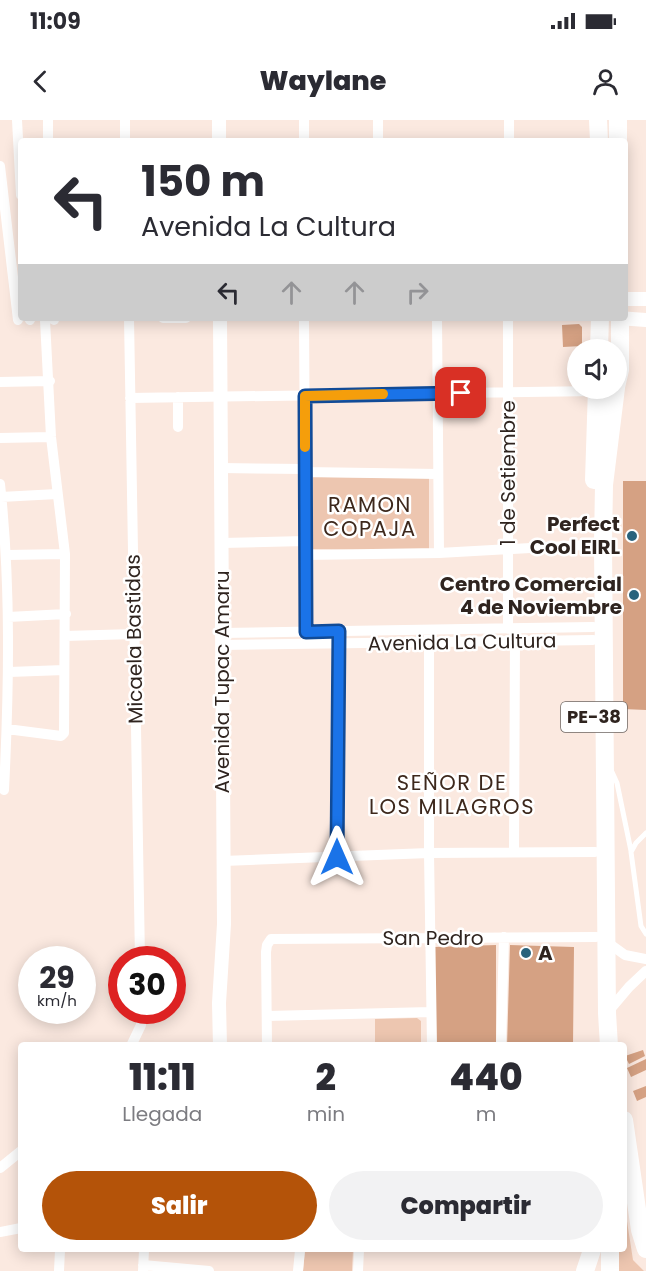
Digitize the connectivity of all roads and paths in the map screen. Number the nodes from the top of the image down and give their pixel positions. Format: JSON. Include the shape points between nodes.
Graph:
{"nodes":[{"id":1,"x":17,"y":120,"type":"edge"},
{"id":2,"x":48,"y":120,"type":"edge"},
{"id":3,"x":125,"y":120,"type":"edge"},
{"id":4,"x":219,"y":120,"type":"edge"},
{"id":5,"x":303,"y":120,"type":"edge"},
{"id":6,"x":378,"y":120,"type":"edge"},
{"id":7,"x":509,"y":120,"type":"edge"},
{"id":8,"x":598,"y":120,"type":"edge"},
{"id":9,"x":618,"y":120,"type":"edge"},
{"id":10,"x":48,"y":138,"type":"edge"},
{"id":11,"x":125,"y":138,"type":"edge"},
{"id":12,"x":219,"y":138,"type":"edge"},
{"id":13,"x":304,"y":138,"type":"edge"},
{"id":14,"x":378,"y":138,"type":"edge"},
{"id":15,"x":508,"y":138,"type":"edge"},
{"id":16,"x":598,"y":138,"type":"edge"},
{"id":17,"x":618,"y":138,"type":"edge"},
{"id":18,"x":18,"y":139,"type":"edge"},
{"id":19,"x":0,"y":166,"type":"edge"},
{"id":20,"x":18,"y":273,"type":"edge"},
{"id":21,"x":628,"y":299,"type":"edge"},
{"id":22,"x":646,"y":299,"type":"edge"},
{"id":23,"x":628,"y":319,"type":"edge"},
{"id":24,"x":646,"y":320,"type":"edge"},
{"id":25,"x":51,"y":321,"type":"edge"},
{"id":26,"x":129,"y":321,"type":"edge"},
{"id":27,"x":220,"y":321,"type":"edge"},
{"id":28,"x":304,"y":321,"type":"edge"},
{"id":29,"x":436,"y":321,"type":"edge"},
{"id":30,"x":508,"y":321,"type":"edge"},
{"id":31,"x":600,"y":321,"type":"edge"},
{"id":32,"x":619,"y":321,"type":"edge"},
{"id":33,"x":599,"y":339,"type":"edge"},
{"id":34,"x":619,"y":339,"type":"edge"},
{"id":35,"x":50,"y":381,"type":"junction"},
{"id":36,"x":0,"y":382,"type":"edge"},
{"id":37,"x":567,"y":391,"type":"edge"},
{"id":38,"x":508,"y":393,"type":"junction"},
{"id":39,"x":437,"y":394,"type":"junction"},
{"id":40,"x":305,"y":396,"type":"junction"},
{"id":41,"x":178,"y":397,"type":"junction"},
{"id":42,"x":221,"y":397,"type":"junction"},
{"id":43,"x":130,"y":398,"type":"junction"},
{"id":44,"x":597,"y":399,"type":"edge"},
{"id":45,"x":615,"y":399,"type":"edge"},
{"id":46,"x":178,"y":427,"type":"dead end"},
{"id":47,"x":51,"y":437,"type":"junction"},
{"id":48,"x":0,"y":438,"type":"edge"},
{"id":49,"x":221,"y":468,"type":"junction"},
{"id":50,"x":305,"y":470,"type":"junction"},
{"id":51,"x":438,"y":474,"type":"junction"},
{"id":52,"x":0,"y":484,"type":"edge"},
{"id":53,"x":57,"y":494,"type":"junction"},
{"id":54,"x":2,"y":498,"type":"junction"},
{"id":55,"x":305,"y":542,"type":"junction"},
{"id":56,"x":222,"y":543,"type":"junction"},
{"id":57,"x":598,"y":544,"type":"junction"},
{"id":58,"x":508,"y":548,"type":"junction"},
{"id":59,"x":439,"y":553,"type":"junction"},
{"id":60,"x":65,"y":554,"type":"junction"},
{"id":61,"x":7,"y":555,"type":"junction"},
{"id":62,"x":305,"y":555,"type":"junction"},
{"id":63,"x":66,"y":614,"type":"junction"},
{"id":64,"x":8,"y":617,"type":"junction"},
{"id":65,"x":511,"y":629,"type":"junction"},
{"id":66,"x":429,"y":630,"type":"junction"},
{"id":67,"x":339,"y":631,"type":"junction"},
{"id":68,"x":306,"y":632,"type":"junction"},
{"id":69,"x":134,"y":634,"type":"junction"},
{"id":70,"x":593,"y":634,"type":"junction"},
{"id":71,"x":65,"y":636,"type":"junction"},
{"id":72,"x":222,"y":639,"type":"junction"},
{"id":73,"x":516,"y":641,"type":"junction"},
{"id":74,"x":429,"y":642,"type":"junction"},
{"id":75,"x":306,"y":644,"type":"junction"},
{"id":76,"x":339,"y":644,"type":"junction"},
{"id":77,"x":64,"y":670,"type":"junction"},
{"id":78,"x":9,"y":672,"type":"junction"},
{"id":79,"x":7,"y":729,"type":"junction"},
{"id":80,"x":605,"y":758,"type":"junction"},
{"id":81,"x":4,"y":790,"type":"dead end"},
{"id":82,"x":646,"y":833,"type":"edge"},
{"id":83,"x":513,"y":852,"type":"junction"},
{"id":84,"x":595,"y":852,"type":"junction"},
{"id":85,"x":631,"y":852,"type":"junction"},
{"id":86,"x":429,"y":854,"type":"junction"},
{"id":87,"x":337,"y":857,"type":"junction"},
{"id":88,"x":224,"y":861,"type":"junction"},
{"id":89,"x":646,"y":934,"type":"edge"},
{"id":90,"x":504,"y":937,"type":"junction"},
{"id":91,"x":430,"y":938,"type":"junction"},
{"id":92,"x":602,"y":940,"type":"junction"},
{"id":93,"x":140,"y":946,"type":"edge"},
{"id":94,"x":646,"y":959,"type":"edge"},
{"id":95,"x":646,"y":971,"type":"edge"},
{"id":96,"x":431,"y":1012,"type":"junction"},
{"id":97,"x":607,"y":1013,"type":"junction"},
{"id":98,"x":267,"y":1016,"type":"junction"},
{"id":99,"x":141,"y":1024,"type":"edge"},
{"id":100,"x":133,"y":1042,"type":"edge"},
{"id":101,"x":220,"y":1042,"type":"edge"},
{"id":102,"x":267,"y":1042,"type":"edge"},
{"id":103,"x":432,"y":1042,"type":"edge"},
{"id":104,"x":501,"y":1042,"type":"edge"},
{"id":105,"x":598,"y":1042,"type":"edge"},
{"id":106,"x":609,"y":1042,"type":"edge"},
{"id":107,"x":627,"y":1141,"type":"edge"},
{"id":108,"x":18,"y":1153,"type":"edge"},
{"id":109,"x":0,"y":1168,"type":"edge"},
{"id":110,"x":18,"y":1229,"type":"edge"},
{"id":111,"x":0,"y":1232,"type":"edge"},
{"id":112,"x":646,"y":1249,"type":"edge"},
{"id":113,"x":60,"y":1252,"type":"edge"},
{"id":114,"x":144,"y":1252,"type":"edge"},
{"id":115,"x":300,"y":1252,"type":"edge"},
{"id":116,"x":360,"y":1252,"type":"edge"},
{"id":117,"x":590,"y":1252,"type":"edge"},
{"id":118,"x":600,"y":1252,"type":"edge"},
{"id":119,"x":610,"y":1252,"type":"edge"},
{"id":120,"x":143,"y":1268,"type":"edge"},
{"id":121,"x":59,"y":1271,"type":"edge"},
{"id":122,"x":209,"y":1271,"type":"edge"},
{"id":123,"x":298,"y":1271,"type":"edge"},
{"id":124,"x":358,"y":1271,"type":"edge"},
{"id":125,"x":585,"y":1271,"type":"edge"},
{"id":126,"x":598,"y":1271,"type":"edge"},
{"id":127,"x":610,"y":1271,"type":"edge"}],
"edges":[{"from":1,"to":18,"type":"street"},
{"from":2,"to":10,"type":"street"},
{"from":3,"to":11,"type":"street"},
{"from":4,"to":12,"type":"street"},
{"from":5,"to":13,"type":"street"},
{"from":6,"to":14,"type":"street"},
{"from":7,"to":15,"type":"street"},
{"from":8,"to":16,"type":"highway"},
{"from":9,"to":17,"type":"highway"},
{"from":19,"to":20,"type":"street"},
{"from":21,"to":22,"type":"street"},
{"from":23,"to":24,"type":"street"},
{"from":25,"to":35,"type":"street"},
{"from":26,"to":43,"type":"street","name":"Micaela Bastidas"},
{"from":27,"to":42,"type":"street","name":"Avenida Tupac Amaru"},
{"from":28,"to":40,"type":"street"},
{"from":29,"to":39,"type":"street"},
{"from":30,"to":38,"type":"street","name":"1 de Setiembre"},
{"from":31,"to":33,"type":"highway"},
{"from":32,"to":34,"type":"highway","number":"PE-38"},
{"from":35,"to":36,"type":"street"},
{"from":35,"to":47,"type":"street"},
{"from":37,"to":38,"type":"street"},
{"from":38,"to":39,"type":"street"},
{"from":38,"to":58,"type":"street","name":"1 de Setiembre"},
{"from":39,"to":40,"type":"street"},
{"from":39,"to":51,"type":"street"},
{"from":40,"to":42,"type":"street"},
{"from":40,"to":50,"type":"street"},
{"from":41,"to":42,"type":"street"},
{"from":41,"to":43,"type":"street"},
{"from":41,"to":46,"type":"street"},
{"from":42,"to":49,"type":"street","name":"Avenida Tupac Amaru"},
{"from":43,"to":69,"type":"street","name":"Micaela Bastidas"},
{"from":44,"to":57,"type":"highway","number":"PE-38"},
{"from":45,"to":57,"type":"highway","number":"PE-38"},
{"from":47,"to":48,"type":"street"},
{"from":47,"to":53,"type":"street"},
{"from":49,"to":50,"type":"street"},
{"from":49,"to":56,"type":"street","name":"Avenida Tupac Amaru"},
{"from":50,"to":51,"type":"street"},
{"from":50,"to":55,"type":"street"},
{"from":51,"to":59,"type":"street"},
{"from":52,"to":54,"type":"street"},
{"from":53,"to":54,"type":"street"},
{"from":53,"to":60,"type":"street"},
{"from":54,"to":61,"type":"street"},
{"from":55,"to":56,"type":"street"},
{"from":55,"to":62,"type":"street"},
{"from":56,"to":72,"type":"street","name":"Avenida Tupac Amaru"},
{"from":57,"to":58,"type":"street"},
{"from":57,"to":70,"type":"highway","number":"PE-38"},
{"from":57,"to":80,"type":"highway","number":"PE-38"},
{"from":58,"to":59,"type":"street"},
{"from":58,"to":65,"type":"street","name":"1 de Setiembre"},
{"from":59,"to":62,"type":"street"},
{"from":60,"to":61,"type":"street"},
{"from":60,"to":63,"type":"street"},
{"from":61,"to":64,"type":"street"},
{"from":62,"to":68,"type":"street"},
{"from":63,"to":64,"type":"street"},
{"from":63,"to":71,"type":"street"},
{"from":64,"to":78,"type":"street"},
{"from":65,"to":66,"type":"street","name":"Avenida La Cultura"},
{"from":65,"to":70,"type":"street","name":"Avenida La Cultura"},
{"from":65,"to":73,"type":"street","name":"1 de Setiembre"},
{"from":66,"to":67,"type":"street","name":"Avenida La Cultura"},
{"from":66,"to":74,"type":"street"},
{"from":67,"to":68,"type":"street","name":"Avenida La Cultura"},
{"from":67,"to":76,"type":"street"},
{"from":68,"to":72,"type":"street","name":"Avenida La Cultura"},
{"from":68,"to":75,"type":"street"},
{"from":69,"to":71,"type":"street"},
{"from":69,"to":93,"type":"street","name":"Micaela Bastidas"},
{"from":70,"to":73,"type":"street","name":"Avenida La Cultura"},
{"from":70,"to":84,"type":"highway","number":"PE-38"},
{"from":71,"to":77,"type":"street"},
{"from":72,"to":75,"type":"street","name":"Avenida La Cultura"},
{"from":72,"to":88,"type":"street","name":"Avenida Tupac Amaru"},
{"from":73,"to":74,"type":"street","name":"Avenida La Cultura"},
{"from":73,"to":83,"type":"street","name":"1 de Setiembre"},
{"from":74,"to":76,"type":"street","name":"Avenida La Cultura"},
{"from":74,"to":86,"type":"street"},
{"from":75,"to":76,"type":"street","name":"Avenida La Cultura"},
{"from":76,"to":87,"type":"street"},
{"from":77,"to":78,"type":"street"},
{"from":77,"to":79,"type":"street","via":[[63,735]]},
{"from":78,"to":79,"type":"street"},
{"from":79,"to":81,"type":"street"},
{"from":80,"to":85,"type":"lane","via":[[617,783]]},
{"from":80,"to":92,"type":"highway","number":"PE-38"},
{"from":82,"to":85,"type":"lane"},
{"from":83,"to":84,"type":"street"},
{"from":83,"to":86,"type":"street"},
{"from":84,"to":92,"type":"highway","number":"PE-38"},
{"from":85,"to":89,"type":"lane","via":[[640,926]]},
{"from":86,"to":87,"type":"street"},
{"from":86,"to":91,"type":"street"},
{"from":87,"to":88,"type":"street"},
{"from":88,"to":101,"type":"street","name":"Avenida Tupac Amaru"},
{"from":90,"to":91,"type":"street","name":"San Pedro"},
{"from":90,"to":92,"type":"street","name":"San Pedro"},
{"from":90,"to":104,"type":"street"},
{"from":91,"to":96,"type":"street"},
{"from":91,"to":98,"type":"street","name":"San Pedro","via":[[271,939],[266,952]]},
{"from":92,"to":94,"type":"street","via":[[625,955]]},
{"from":92,"to":97,"type":"highway","number":"PE-38"},
{"from":92,"to":105,"type":"highway","number":"PE-38"},
{"from":95,"to":97,"type":"street"},
{"from":96,"to":98,"type":"street"},
{"from":96,"to":103,"type":"street"},
{"from":97,"to":106,"type":"highway","number":"PE-38"},
{"from":98,"to":102,"type":"street"},
{"from":99,"to":100,"type":"street"},
{"from":107,"to":112,"type":"highway"},
{"from":108,"to":109,"type":"street"},
{"from":110,"to":111,"type":"street"},
{"from":113,"to":121,"type":"street"},
{"from":114,"to":120,"type":"street"},
{"from":115,"to":123,"type":"street"},
{"from":116,"to":124,"type":"street"},
{"from":117,"to":125,"type":"highway"},
{"from":118,"to":126,"type":"highway"},
{"from":119,"to":127,"type":"highway"},
{"from":120,"to":122,"type":"street"}]}
